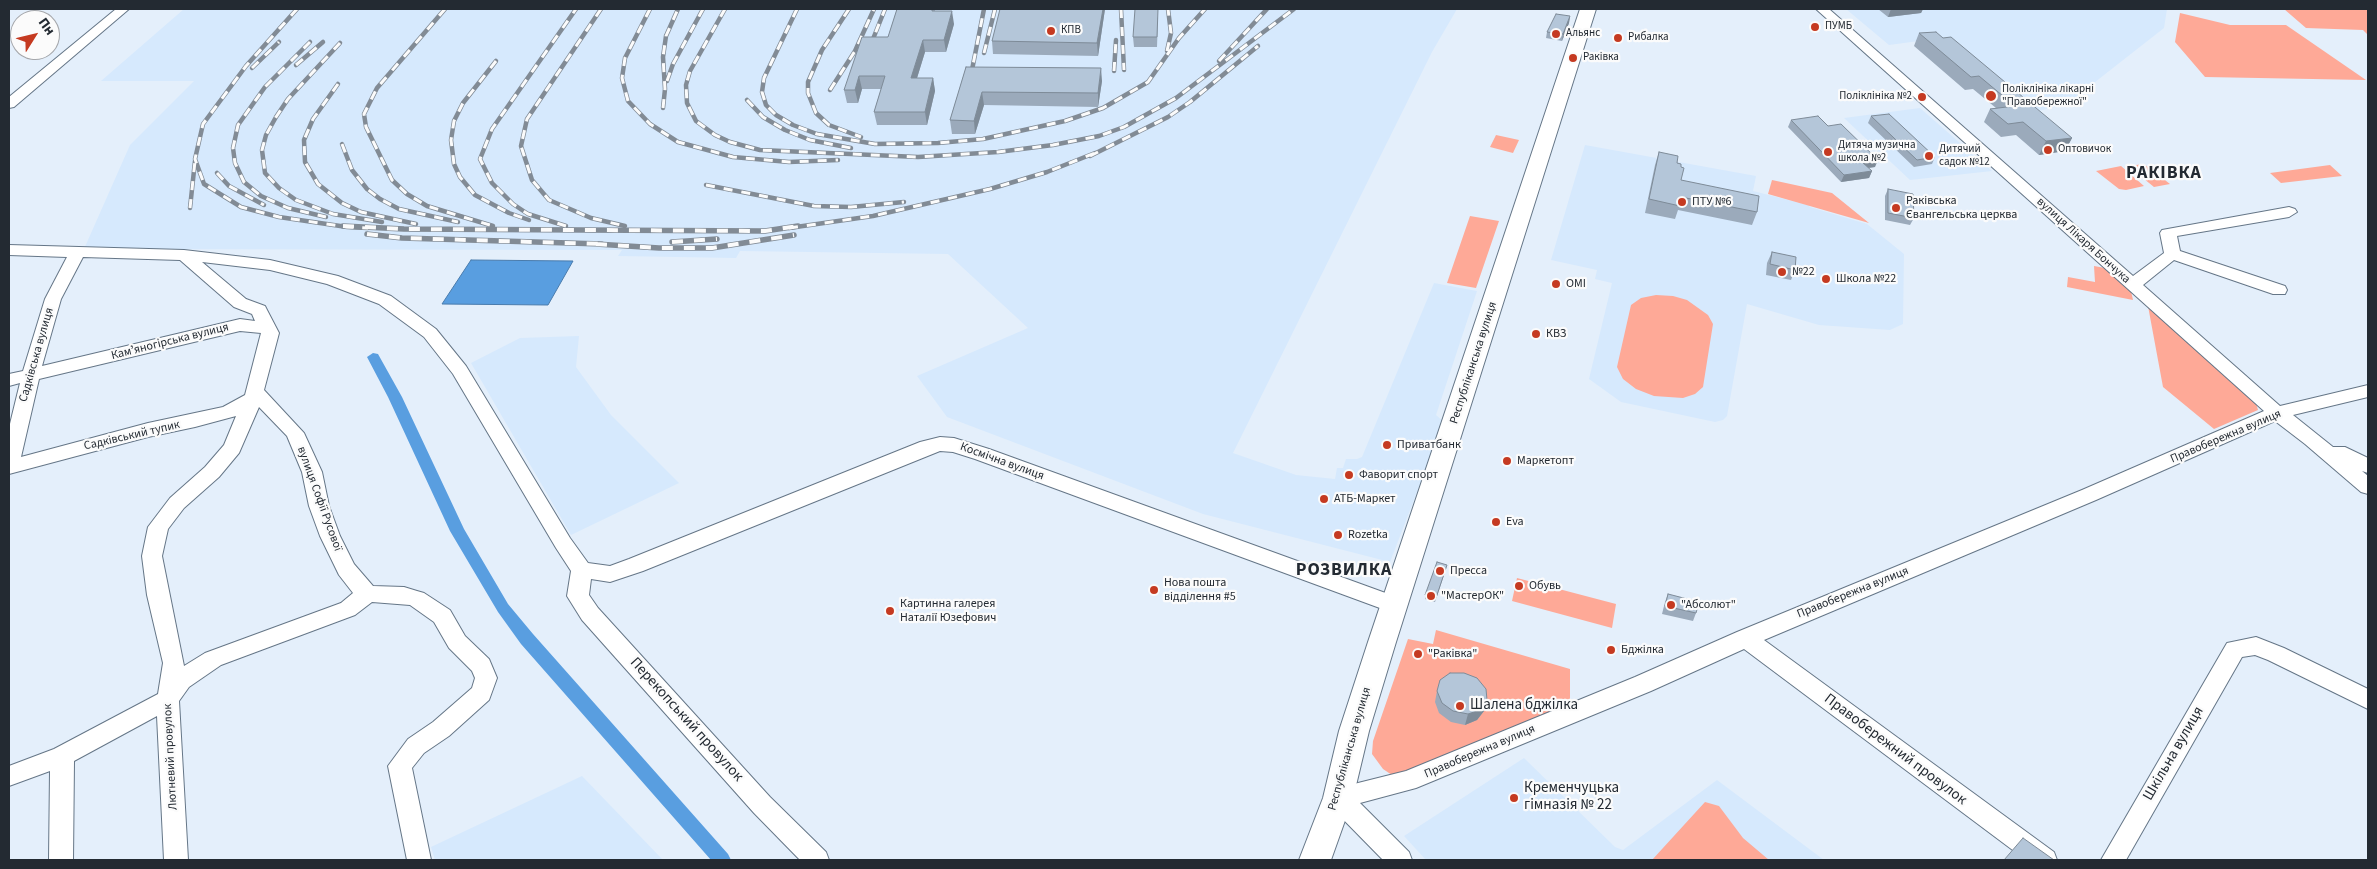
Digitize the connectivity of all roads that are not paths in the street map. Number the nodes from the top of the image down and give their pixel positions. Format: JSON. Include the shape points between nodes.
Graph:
{"nodes":[{"id":1,"x":123,"y":9,"type":"edge"},
{"id":2,"x":1588,"y":9,"type":"edge"},
{"id":3,"x":1822,"y":9,"type":"edge"},
{"id":4,"x":9,"y":104,"type":"edge"},
{"id":5,"x":2289,"y":212,"type":"dead end"},
{"id":6,"x":9,"y":250,"type":"edge"},
{"id":7,"x":78,"y":251,"type":"junction"},
{"id":8,"x":2172,"y":254,"type":"junction"},
{"id":9,"x":184,"y":255,"type":"junction"},
{"id":10,"x":2133,"y":285,"type":"junction"},
{"id":11,"x":2279,"y":290,"type":"dead end"},
{"id":12,"x":267,"y":327,"type":"junction"},
{"id":13,"x":29,"y":375,"type":"junction"},
{"id":14,"x":9,"y":380,"type":"edge"},
{"id":15,"x":2368,"y":392,"type":"edge"},
{"id":16,"x":254,"y":395,"type":"junction"},
{"id":17,"x":2277,"y":414,"type":"junction"},
{"id":18,"x":2312,"y":439,"type":"junction"},
{"id":19,"x":9,"y":466,"type":"edge"},
{"id":20,"x":2368,"y":466,"type":"edge"},
{"id":21,"x":2368,"y":487,"type":"edge"},
{"id":22,"x":582,"y":570,"type":"junction"},
{"id":23,"x":368,"y":594,"type":"junction"},
{"id":24,"x":1395,"y":605,"type":"junction"},
{"id":25,"x":1745,"y":638,"type":"junction"},
{"id":26,"x":168,"y":698,"type":"junction"},
{"id":27,"x":2368,"y":700,"type":"edge"},
{"id":28,"x":1349,"y":752,"type":"junction"},
{"id":29,"x":62,"y":756,"type":"junction"},
{"id":30,"x":9,"y":776,"type":"edge"},
{"id":31,"x":1384,"y":788,"type":"junction"},
{"id":32,"x":1338,"y":798,"type":"junction"},
{"id":33,"x":61,"y":860,"type":"edge"},
{"id":34,"x":176,"y":860,"type":"edge"},
{"id":35,"x":419,"y":860,"type":"edge"},
{"id":36,"x":817,"y":860,"type":"edge"},
{"id":37,"x":1314,"y":860,"type":"edge"},
{"id":38,"x":1400,"y":860,"type":"edge"},
{"id":39,"x":2045,"y":860,"type":"edge"},
{"id":40,"x":2113,"y":860,"type":"edge"}],
"edges":[{"from":1,"to":4,"type":"street"},
{"from":2,"to":24,"type":"main road","name":"Республіканська вулиця"},
{"from":3,"to":10,"type":"street","name":"вулиця Лікаря Бончука"},
{"from":5,"to":8,"type":"street","via":[[2168,233]]},
{"from":6,"to":7,"type":"street"},
{"from":7,"to":9,"type":"street"},
{"from":7,"to":13,"type":"street","name":"Садківська вулиця","via":[[53,299]]},
{"from":8,"to":10,"type":"street"},
{"from":8,"to":11,"type":"street"},
{"from":9,"to":12,"type":"street","via":[[240,303],[259,310]]},
{"from":9,"to":22,"type":"street","via":[[270,265],[332,280],[385,300],[430,333],[460,370]]},
{"from":10,"to":17,"type":"street","name":"вулиця Лікаря Бончука"},
{"from":12,"to":13,"type":"street","name":"Камʼяногірська вулиця","via":[[240,325]]},
{"from":12,"to":16,"type":"street","via":[[270,333]]},
{"from":13,"to":14,"type":"street","name":"Камʼяногірська вулиця"},
{"from":13,"to":19,"type":"street","name":"Садківська вулиця"},
{"from":15,"to":17,"type":"street","name":"Правобережна вулиця"},
{"from":16,"to":19,"type":"street","name":"Садківський тупик","via":[[229,412]]},
{"from":16,"to":23,"type":"street","name":"вулиця Софії Русової","via":[[295,433],[312,472],[330,536],[346,569]]},
{"from":16,"to":26,"type":"street","name":"Лютневий провулок","via":[[232,448],[158,526],[152,556],[174,663]]},
{"from":17,"to":18,"type":"street","name":"вулиця Лікаря Бончука"},
{"from":17,"to":25,"type":"street","name":"Правобережна вулиця"},
{"from":18,"to":20,"type":"street"},
{"from":18,"to":21,"type":"street"},
{"from":22,"to":24,"type":"street","name":"Космічна вулиця","via":[[610,574],[927,447],[947,444]]},
{"from":22,"to":36,"type":"street","name":"Перекопський провулок","via":[[578,596],[590,614],[756,798]]},
{"from":23,"to":26,"type":"street","via":[[348,609],[213,659],[182,680]]},
{"from":23,"to":35,"type":"street","via":[[410,597],[442,616],[457,642],[481,665],[486,678],[481,693],[456,717],[416,746],[400,766]]},
{"from":24,"to":28,"type":"main road","name":"Республіканська вулиця"},
{"from":25,"to":31,"type":"street","name":"Правобережна вулиця","via":[[1643,684],[1426,774]]},
{"from":25,"to":39,"type":"street","name":"Правобережний провулок"},
{"from":26,"to":29,"type":"street"},
{"from":26,"to":34,"type":"street","name":"Лютневий провулок"},
{"from":27,"to":40,"type":"street","name":"Шкільна вулиця","via":[[2256,646],[2235,649]]},
{"from":28,"to":31,"type":"street","via":[[1353,770],[1365,782]]},
{"from":28,"to":32,"type":"main road","name":"Республіканська вулиця"},
{"from":29,"to":30,"type":"street"},
{"from":29,"to":33,"type":"street"},
{"from":31,"to":32,"type":"street","name":"Правобережна вулиця"},
{"from":32,"to":37,"type":"main road","name":"Республіканська вулиця"},
{"from":32,"to":38,"type":"street"}]}
